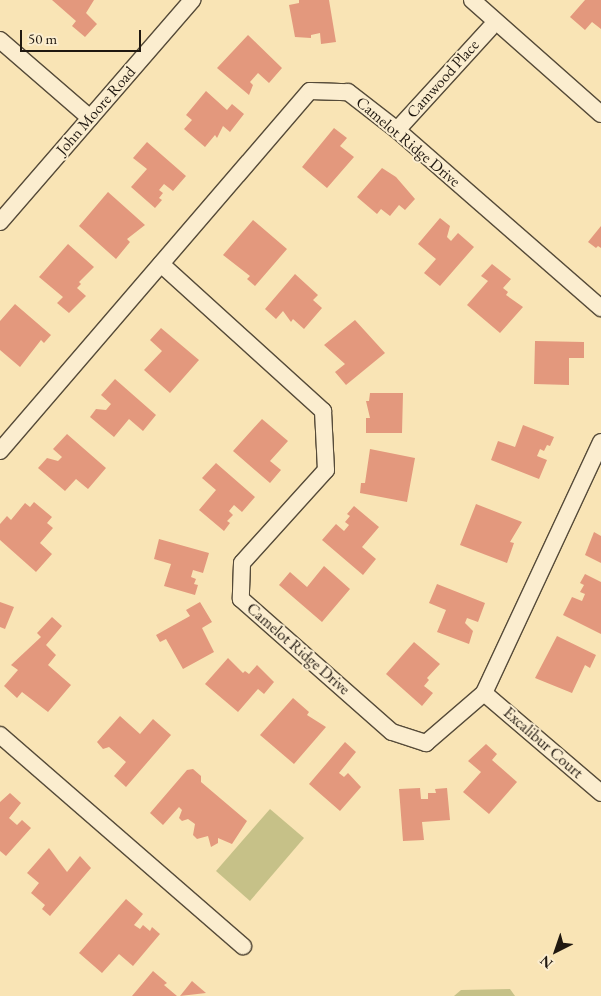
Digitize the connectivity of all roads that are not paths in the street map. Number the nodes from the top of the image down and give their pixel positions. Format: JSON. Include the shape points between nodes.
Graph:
{"nodes":[{"id":1,"x":192,"y":0,"type":"edge"},
{"id":2,"x":472,"y":0,"type":"edge"},
{"id":3,"x":490,"y":28,"type":"dead end"},
{"id":4,"x":0,"y":40,"type":"edge"},
{"id":5,"x":601,"y":114,"type":"edge"},
{"id":6,"x":90,"y":118,"type":"junction"},
{"id":7,"x":397,"y":130,"type":"junction"},
{"id":8,"x":0,"y":222,"type":"edge"},
{"id":9,"x":160,"y":264,"type":"junction"},
{"id":10,"x":601,"y":308,"type":"edge"},
{"id":11,"x":601,"y":442,"type":"edge"},
{"id":12,"x":0,"y":450,"type":"edge"},
{"id":13,"x":484,"y":693,"type":"junction"},
{"id":14,"x":0,"y":735,"type":"edge"},
{"id":15,"x":601,"y":793,"type":"edge"},
{"id":16,"x":244,"y":946,"type":"dead end"}],
"edges":[{"from":1,"to":6,"type":"street","name":"John Moore Road"},
{"from":2,"to":5,"type":"street"},
{"from":3,"to":7,"type":"street","name":"Camwood Place"},
{"from":4,"to":6,"type":"street"},
{"from":6,"to":8,"type":"street","name":"John Moore Road"},
{"from":7,"to":9,"type":"street","name":"Camelot Ridge Drive","via":[[348,92],[310,91]]},
{"from":7,"to":10,"type":"street","name":"Camelot Ridge Drive"},
{"from":9,"to":12,"type":"street","name":"Camelot Ridge Drive"},
{"from":9,"to":13,"type":"street","name":"Camelot Ridge Drive","via":[[323,411],[326,470],[242,563],[242,599],[392,732],[426,743]]},
{"from":11,"to":13,"type":"street","name":"Camelot Ridge Drive"},
{"from":13,"to":15,"type":"street","name":"Excalibur Court"},
{"from":14,"to":16,"type":"street"}]}
